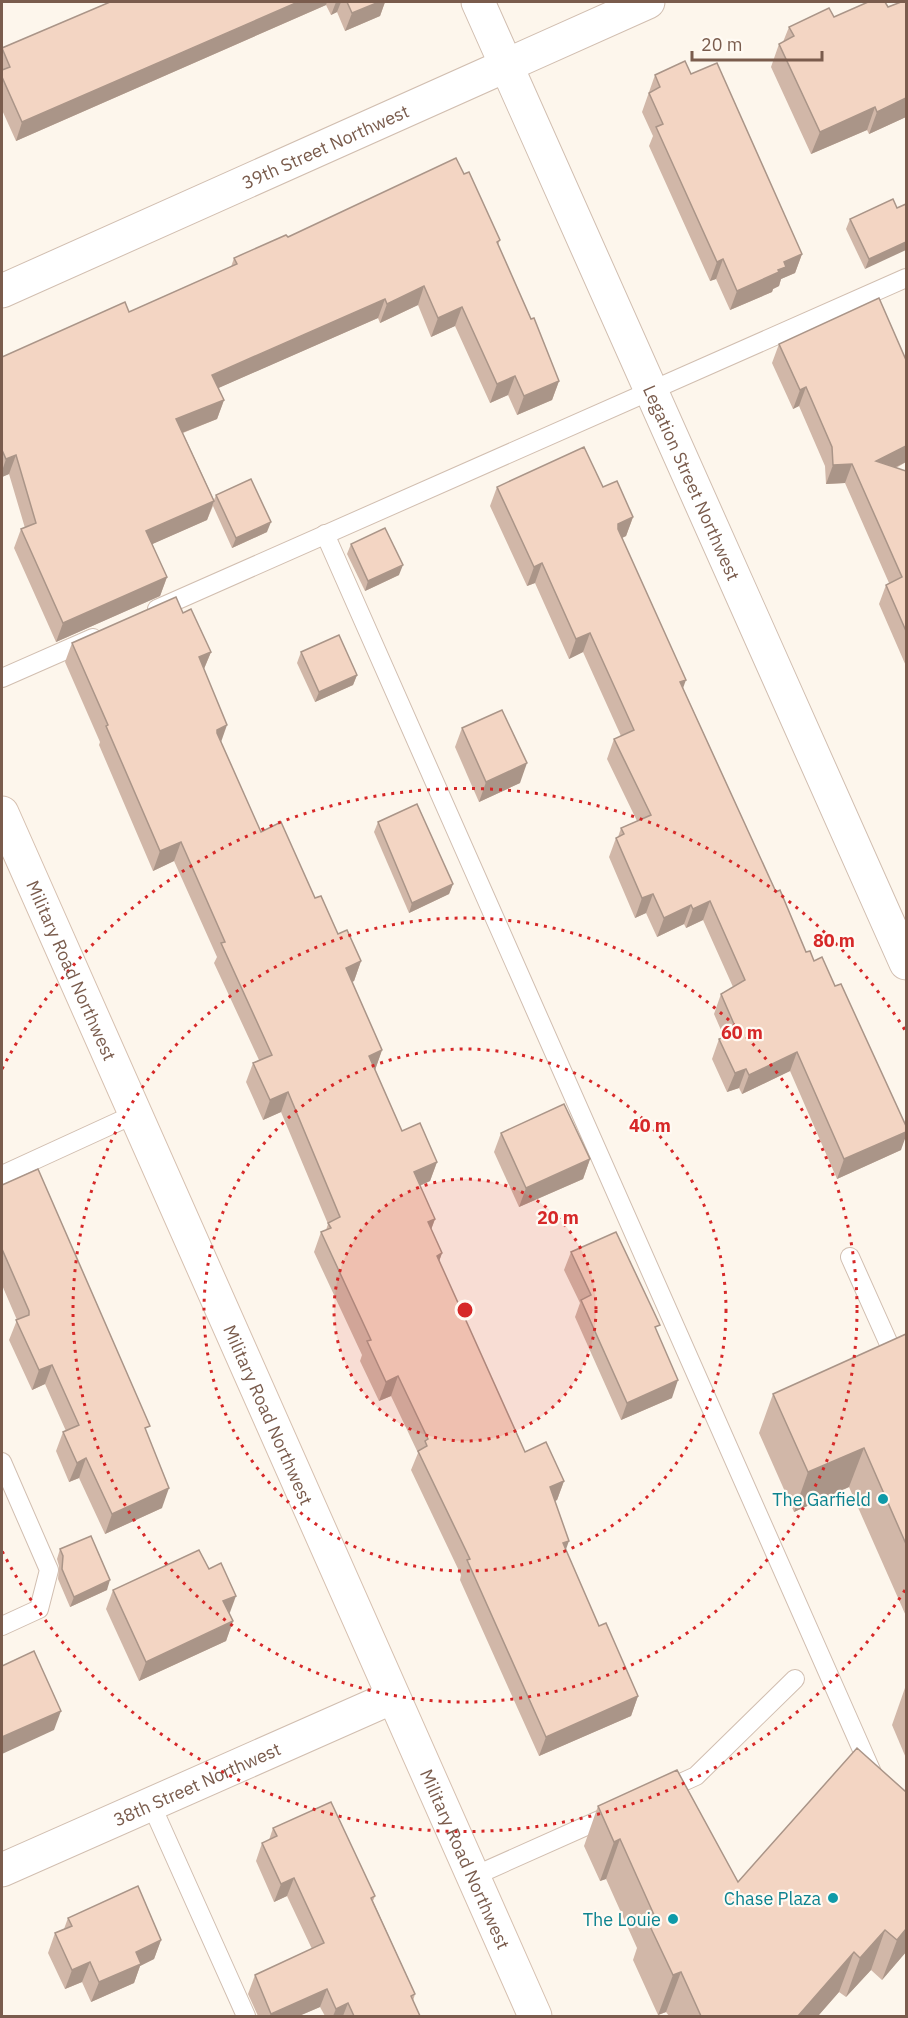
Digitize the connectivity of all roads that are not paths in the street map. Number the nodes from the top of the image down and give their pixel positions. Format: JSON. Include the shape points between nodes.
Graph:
{"nodes":[{"id":1,"x":478,"y":2,"type":"edge"},
{"id":2,"x":648,"y":2,"type":"edge"},
{"id":3,"x":506,"y":65,"type":"junction"},
{"id":4,"x":906,"y":278,"type":"edge"},
{"id":5,"x":2,"y":291,"type":"edge"},
{"id":6,"x":651,"y":389,"type":"junction"},
{"id":7,"x":325,"y":534,"type":"junction"},
{"id":8,"x":142,"y":615,"type":"edge"},
{"id":9,"x":110,"y":630,"type":"edge"},
{"id":10,"x":2,"y":678,"type":"edge"},
{"id":11,"x":2,"y":813,"type":"edge"},
{"id":12,"x":903,"y":946,"type":"edge"},
{"id":13,"x":135,"y":1114,"type":"junction"},
{"id":14,"x":2,"y":1175,"type":"edge"},
{"id":15,"x":850,"y":1257,"type":"dead end"},
{"id":16,"x":906,"y":1347,"type":"edge"},
{"id":17,"x":2,"y":1462,"type":"edge"},
{"id":18,"x":2,"y":1626,"type":"edge"},
{"id":19,"x":795,"y":1679,"type":"dead end"},
{"id":20,"x":393,"y":1697,"type":"junction"},
{"id":21,"x":151,"y":1804,"type":"junction"},
{"id":22,"x":906,"y":1804,"type":"edge"},
{"id":23,"x":2,"y":1870,"type":"edge"},
{"id":24,"x":472,"y":1877,"type":"junction"},
{"id":25,"x":246,"y":2016,"type":"edge"},
{"id":26,"x":535,"y":2016,"type":"edge"}],
"edges":[{"from":1,"to":3,"type":"street","name":"Legation Street Northwest"},
{"from":2,"to":3,"type":"street","name":"39th Street Northwest"},
{"from":3,"to":5,"type":"street","name":"39th Street Northwest"},
{"from":3,"to":6,"type":"street","name":"Legation Street Northwest"},
{"from":4,"to":6,"type":"lane"},
{"from":6,"to":7,"type":"lane"},
{"from":6,"to":12,"type":"street","name":"Legation Street Northwest"},
{"from":7,"to":8,"type":"lane"},
{"from":7,"to":22,"type":"lane","via":[[874,1777]]},
{"from":9,"to":10,"type":"lane"},
{"from":11,"to":13,"type":"street","name":"Military Road Northwest"},
{"from":13,"to":14,"type":"lane"},
{"from":13,"to":20,"type":"street","name":"Military Road Northwest"},
{"from":15,"to":16,"type":"lane","via":[[893,1353]]},
{"from":17,"to":18,"type":"lane","via":[[49,1570],[39,1609]]},
{"from":19,"to":24,"type":"lane","via":[[696,1776]]},
{"from":20,"to":21,"type":"street","name":"38th Street Northwest"},
{"from":20,"to":24,"type":"street","name":"Military Road Northwest"},
{"from":21,"to":23,"type":"street","name":"38th Street Northwest"},
{"from":21,"to":25,"type":"lane"},
{"from":24,"to":26,"type":"street","name":"Military Road Northwest"}]}
